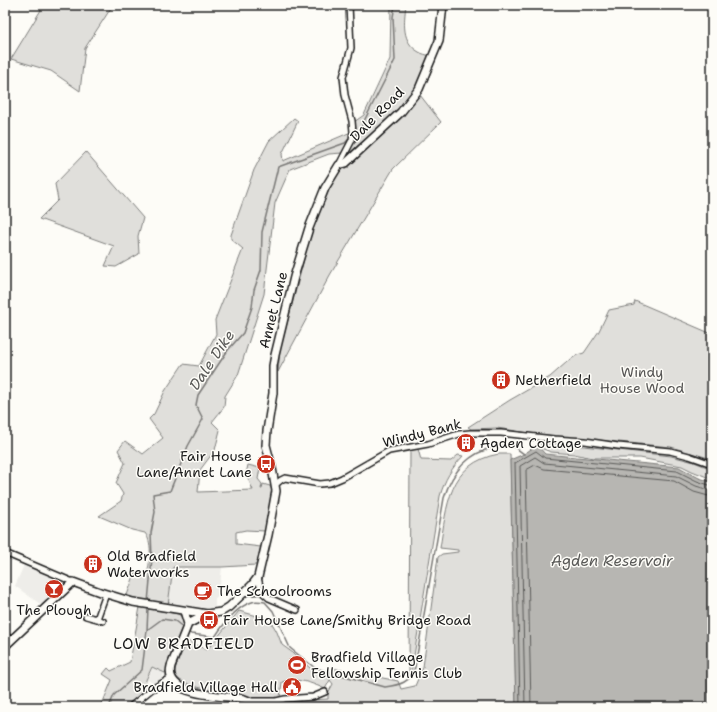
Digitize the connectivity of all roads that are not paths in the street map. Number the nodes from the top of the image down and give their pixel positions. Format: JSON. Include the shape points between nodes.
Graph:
{"nodes":[{"id":1,"x":349,"y":5,"type":"edge"},
{"id":2,"x":443,"y":5,"type":"edge"},
{"id":3,"x":339,"y":165,"type":"junction"},
{"id":4,"x":712,"y":464,"type":"edge"},
{"id":5,"x":273,"y":470,"type":"junction"},
{"id":6,"x":285,"y":478,"type":"junction"},
{"id":7,"x":275,"y":485,"type":"junction"},
{"id":8,"x":5,"y":553,"type":"edge"},
{"id":9,"x":258,"y":577,"type":"junction"},
{"id":10,"x":73,"y":582,"type":"junction"},
{"id":11,"x":261,"y":591,"type":"junction"},
{"id":12,"x":245,"y":592,"type":"junction"},
{"id":13,"x":106,"y":594,"type":"junction"},
{"id":14,"x":297,"y":610,"type":"dead end"},
{"id":15,"x":184,"y":611,"type":"junction"},
{"id":16,"x":207,"y":614,"type":"junction"},
{"id":17,"x":86,"y":616,"type":"dead end"},
{"id":18,"x":188,"y":625,"type":"junction"},
{"id":19,"x":5,"y":646,"type":"edge"},
{"id":20,"x":171,"y":678,"type":"junction"},
{"id":21,"x":325,"y":692,"type":"dead end"},
{"id":22,"x":252,"y":704,"type":"edge"},
{"id":23,"x":130,"y":707,"type":"edge"}],
"edges":[{"from":1,"to":3,"type":"street","via":[[351,48],[343,76],[353,132],[352,140]]},
{"from":2,"to":3,"type":"street","name":"Dale Road","via":[[439,41],[419,89],[401,112],[346,163]]},
{"from":3,"to":5,"type":"street","name":"Annet Lane","via":[[326,188],[310,228],[294,277],[275,355],[266,446]]},
{"from":4,"to":6,"type":"street","name":"Windy Bank","via":[[670,451],[501,433],[476,433],[458,434],[428,444],[389,451],[330,483],[320,484]]},
{"from":5,"to":6,"type":"street","name":"Windy Bank"},
{"from":5,"to":7,"type":"street","name":"Annet Lane"},
{"from":6,"to":7,"type":"street"},
{"from":7,"to":9,"type":"street","name":"Annet Lane","via":[[268,535]]},
{"from":8,"to":10,"type":"street"},
{"from":9,"to":11,"type":"street"},
{"from":9,"to":12,"type":"street"},
{"from":10,"to":13,"type":"street"},
{"from":10,"to":19,"type":"street"},
{"from":11,"to":12,"type":"street"},
{"from":11,"to":14,"type":"street","via":[[269,598]]},
{"from":12,"to":16,"type":"street","via":[[221,612]]},
{"from":13,"to":15,"type":"street"},
{"from":13,"to":17,"type":"street","via":[[100,620]]},
{"from":15,"to":16,"type":"street"},
{"from":15,"to":18,"type":"street"},
{"from":16,"to":18,"type":"street"},
{"from":18,"to":20,"type":"street","via":[[171,666]]},
{"from":20,"to":22,"type":"street","via":[[179,686],[189,690],[207,695],[238,698]]},
{"from":20,"to":23,"type":"street"},
{"from":21,"to":22,"type":"street","via":[[313,697]]}]}
